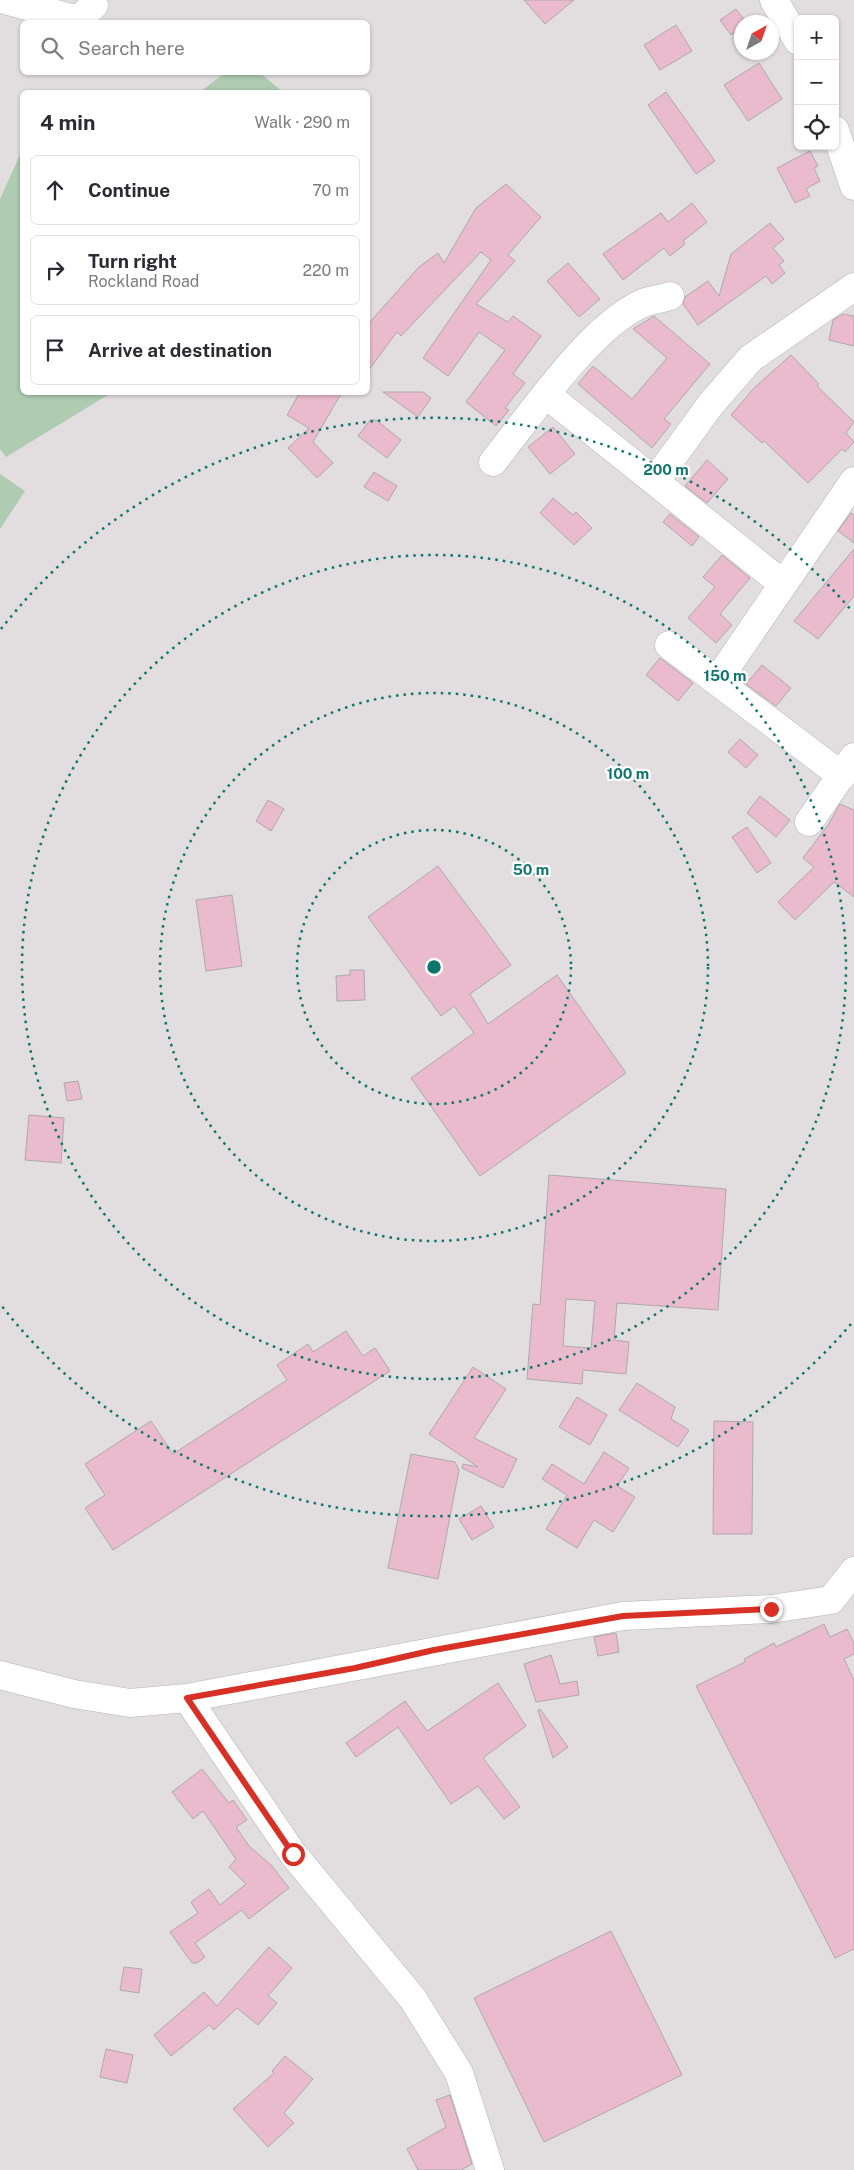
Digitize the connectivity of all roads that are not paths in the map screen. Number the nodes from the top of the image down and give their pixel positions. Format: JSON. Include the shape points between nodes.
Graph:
{"nodes":[{"id":1,"x":5,"y":0,"type":"edge"},
{"id":2,"x":774,"y":0,"type":"edge"},
{"id":3,"x":94,"y":5,"type":"dead end"},
{"id":4,"x":794,"y":33,"type":"edge"},
{"id":5,"x":839,"y":142,"type":"edge"},
{"id":6,"x":854,"y":186,"type":"edge"},
{"id":7,"x":854,"y":287,"type":"edge"},
{"id":8,"x":670,"y":296,"type":"dead end"},
{"id":9,"x":547,"y":394,"type":"junction"},
{"id":10,"x":493,"y":462,"type":"dead end"},
{"id":11,"x":655,"y":481,"type":"junction"},
{"id":12,"x":854,"y":481,"type":"edge"},
{"id":13,"x":783,"y":584,"type":"junction"},
{"id":14,"x":669,"y":645,"type":"dead end"},
{"id":15,"x":717,"y":681,"type":"junction"},
{"id":16,"x":848,"y":767,"type":"edge"},
{"id":17,"x":809,"y":822,"type":"dead end"},
{"id":18,"x":854,"y":1571,"type":"edge"},
{"id":19,"x":0,"y":1675,"type":"edge"},
{"id":20,"x":187,"y":1698,"type":"junction"},
{"id":21,"x":490,"y":2170,"type":"edge"}],
"edges":[{"from":1,"to":3,"type":"street","via":[[78,20]]},
{"from":2,"to":4,"type":"street"},
{"from":5,"to":6,"type":"street"},
{"from":7,"to":11,"type":"street","via":[[752,358],[711,404]]},
{"from":8,"to":9,"type":"street","via":[[641,304],[609,326],[580,353]]},
{"from":9,"to":10,"type":"street"},
{"from":9,"to":11,"type":"street"},
{"from":11,"to":13,"type":"street"},
{"from":12,"to":13,"type":"street"},
{"from":13,"to":15,"type":"street"},
{"from":14,"to":15,"type":"street"},
{"from":15,"to":16,"type":"street"},
{"from":16,"to":17,"type":"street"},
{"from":18,"to":20,"type":"street","via":[[831,1600],[771,1609],[623,1616]]},
{"from":19,"to":20,"type":"street","via":[[74,1694],[130,1703]]},
{"from":20,"to":21,"type":"street","via":[[293,1854],[413,1999],[459,2073]]}]}
